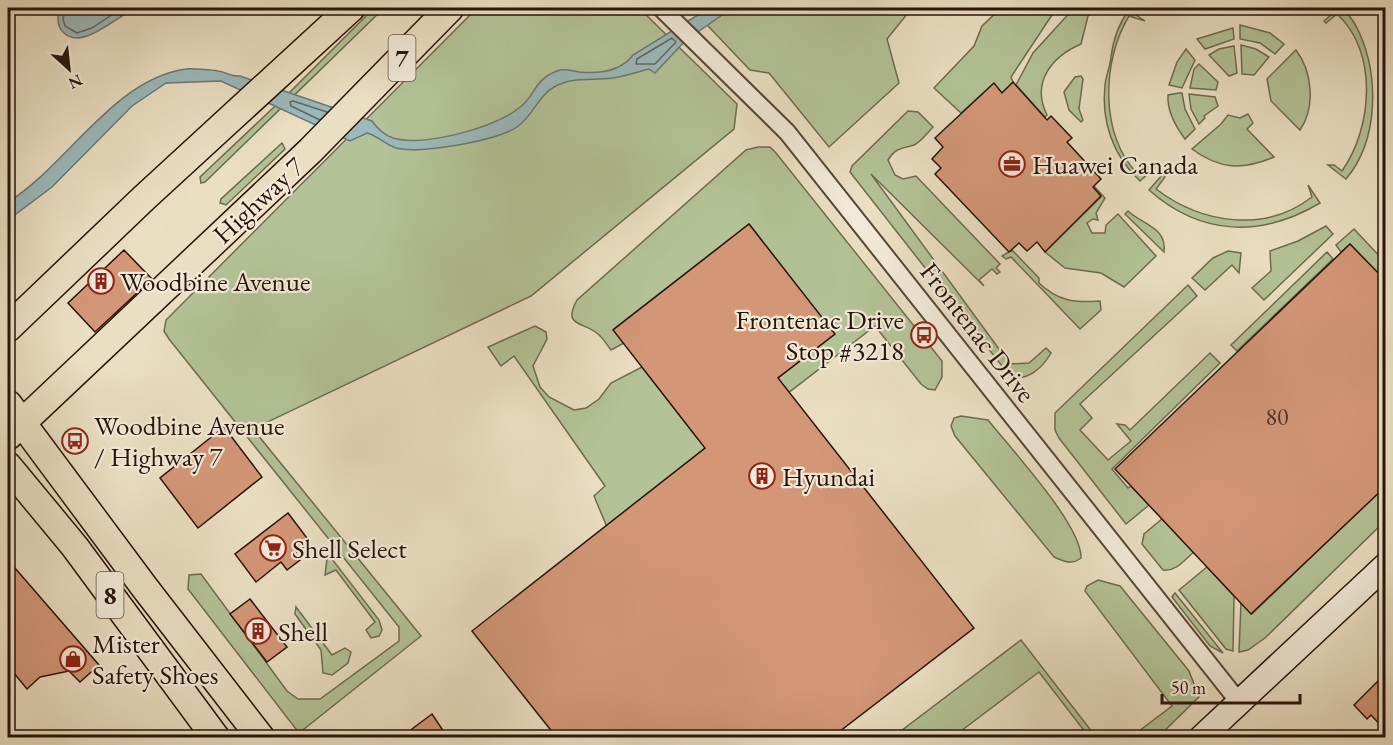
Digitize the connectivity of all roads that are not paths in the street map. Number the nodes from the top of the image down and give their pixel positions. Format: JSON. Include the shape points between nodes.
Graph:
{"nodes":[{"id":1,"x":351,"y":8,"type":"edge"},
{"id":2,"x":450,"y":8,"type":"edge"},
{"id":3,"x":661,"y":8,"type":"edge"},
{"id":4,"x":8,"y":328,"type":"edge"},
{"id":5,"x":12,"y":421,"type":"edge"},
{"id":6,"x":8,"y":466,"type":"edge"},
{"id":7,"x":1386,"y":565,"type":"edge"},
{"id":8,"x":1239,"y":702,"type":"junction"},
{"id":9,"x":216,"y":738,"type":"edge"},
{"id":10,"x":261,"y":738,"type":"edge"},
{"id":11,"x":1201,"y":738,"type":"edge"}],
"edges":[{"from":1,"to":4,"type":"main road"},
{"from":2,"to":5,"type":"main road","name":"Highway 7","number":"7","via":[[310,150]]},
{"from":3,"to":8,"type":"street","name":"Frontenac Drive","via":[[787,132]]},
{"from":5,"to":10,"type":"main road","number":"8"},
{"from":6,"to":9,"type":"main road","number":"8","via":[[75,547]]},
{"from":7,"to":8,"type":"street"},
{"from":8,"to":11,"type":"street"}]}
